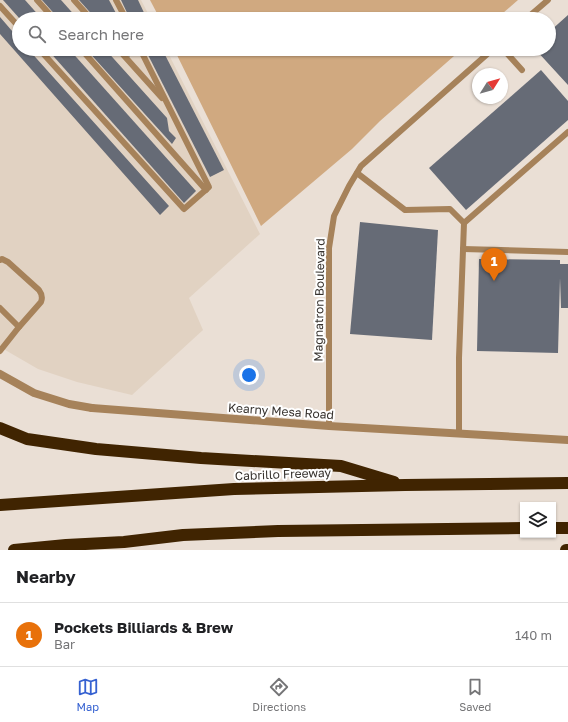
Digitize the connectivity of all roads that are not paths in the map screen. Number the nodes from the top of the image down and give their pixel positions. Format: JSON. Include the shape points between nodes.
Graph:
{"nodes":[{"id":1,"x":37,"y":0,"type":"edge"},
{"id":2,"x":74,"y":0,"type":"edge"},
{"id":3,"x":116,"y":0,"type":"edge"},
{"id":4,"x":548,"y":0,"type":"edge"},
{"id":5,"x":0,"y":6,"type":"edge"},
{"id":6,"x":48,"y":12,"type":"edge"},
{"id":7,"x":85,"y":12,"type":"edge"},
{"id":8,"x":122,"y":12,"type":"edge"},
{"id":9,"x":534,"y":12,"type":"edge"},
{"id":10,"x":12,"y":19,"type":"edge"},
{"id":11,"x":45,"y":56,"type":"edge"},
{"id":12,"x":87,"y":56,"type":"edge"},
{"id":13,"x":124,"y":56,"type":"edge"},
{"id":14,"x":144,"y":56,"type":"edge"},
{"id":15,"x":485,"y":56,"type":"edge"},
{"id":16,"x":509,"y":56,"type":"edge"},
{"id":17,"x":522,"y":70,"type":"dead end"},
{"id":18,"x":168,"y":105,"type":"junction"},
{"id":19,"x":568,"y":132,"type":"edge"},
{"id":20,"x":357,"y":173,"type":"junction"},
{"id":21,"x":206,"y":190,"type":"junction"},
{"id":22,"x":464,"y":223,"type":"junction"},
{"id":23,"x":463,"y":250,"type":"junction"},
{"id":24,"x":568,"y":252,"type":"edge"},
{"id":25,"x":0,"y":260,"type":"edge"},
{"id":26,"x":0,"y":308,"type":"edge"},
{"id":27,"x":19,"y":327,"type":"junction"},
{"id":28,"x":0,"y":351,"type":"edge"},
{"id":29,"x":0,"y":374,"type":"edge"},
{"id":30,"x":329,"y":426,"type":"junction"},
{"id":31,"x":0,"y":428,"type":"edge"},
{"id":32,"x":459,"y":434,"type":"junction"},
{"id":33,"x":568,"y":440,"type":"edge"},
{"id":34,"x":568,"y":483,"type":"edge"},
{"id":35,"x":405,"y":485,"type":"junction"},
{"id":36,"x":0,"y":505,"type":"edge"},
{"id":37,"x":520,"y":528,"type":"edge"},
{"id":38,"x":556,"y":528,"type":"edge"},
{"id":39,"x":568,"y":528,"type":"edge"},
{"id":40,"x":14,"y":550,"type":"edge"}],
"edges":[{"from":1,"to":6,"type":"lane"},
{"from":2,"to":7,"type":"lane"},
{"from":3,"to":8,"type":"lane"},
{"from":4,"to":9,"type":"lane"},
{"from":5,"to":10,"type":"lane"},
{"from":11,"to":21,"type":"lane","via":[[184,209]]},
{"from":12,"to":21,"type":"lane"},
{"from":13,"to":18,"type":"lane"},
{"from":14,"to":18,"type":"lane"},
{"from":15,"to":20,"type":"lane","name":"Magnatron Boulevard","via":[[361,166]]},
{"from":16,"to":17,"type":"lane"},
{"from":18,"to":21,"type":"lane","via":[[209,187]]},
{"from":19,"to":22,"type":"lane"},
{"from":20,"to":22,"type":"lane","via":[[405,210],[450,208]]},
{"from":20,"to":30,"type":"lane","name":"Magnatron Boulevard","via":[[334,216],[329,248]]},
{"from":22,"to":23,"type":"lane"},
{"from":23,"to":24,"type":"lane"},
{"from":23,"to":32,"type":"lane"},
{"from":25,"to":27,"type":"lane","via":[[8,262],[42,293],[41,302]]},
{"from":26,"to":27,"type":"lane"},
{"from":27,"to":28,"type":"lane"},
{"from":29,"to":30,"type":"street","name":"Kearny Mesa Road","via":[[34,393],[92,408]]},
{"from":30,"to":32,"type":"street","name":"Kearny Mesa Road"},
{"from":31,"to":35,"type":"highway","via":[[27,439],[96,450],[341,466]]},
{"from":32,"to":33,"type":"street","name":"Kearny Mesa Road"},
{"from":34,"to":35,"type":"highway","name":"Cabrillo Freeway"},
{"from":35,"to":36,"type":"highway","name":"Cabrillo Freeway","via":[[234,490]]},
{"from":37,"to":40,"type":"highway","via":[[278,531],[183,535]]},
{"from":38,"to":39,"type":"highway"}]}
